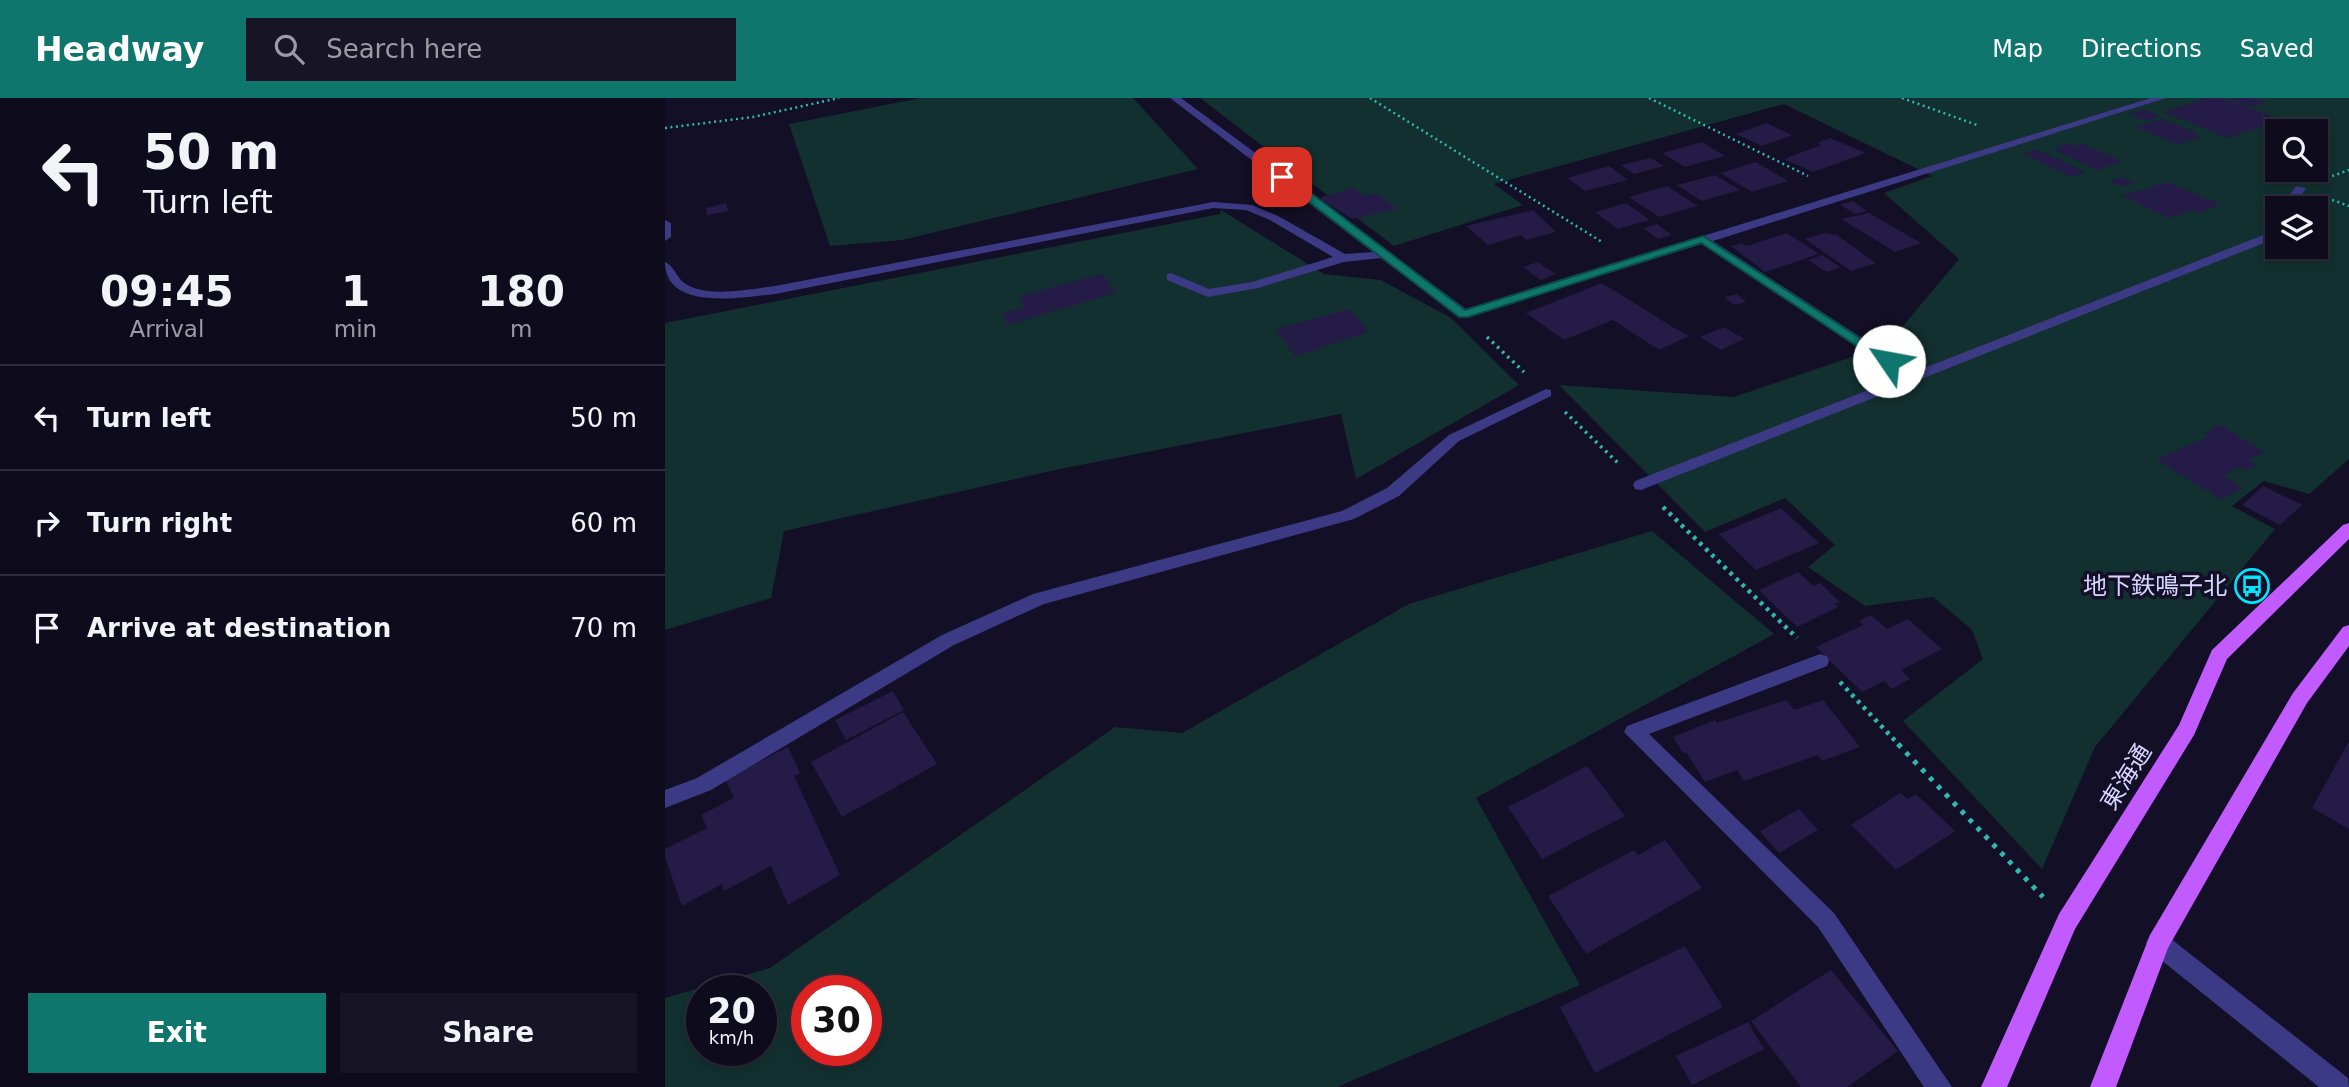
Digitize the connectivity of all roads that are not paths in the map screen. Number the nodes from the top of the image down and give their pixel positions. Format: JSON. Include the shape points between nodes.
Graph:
{"nodes":[{"id":1,"x":1175,"y":98,"type":"edge"},
{"id":2,"x":2161,"y":98,"type":"edge"},
{"id":3,"x":2299,"y":188,"type":"dead end"},
{"id":4,"x":2294,"y":196,"type":"edge"},
{"id":5,"x":665,"y":223,"type":"edge"},
{"id":6,"x":665,"y":237,"type":"edge"},
{"id":7,"x":2265,"y":238,"type":"edge"},
{"id":8,"x":1703,"y":239,"type":"junction"},
{"id":9,"x":1385,"y":254,"type":"junction"},
{"id":10,"x":1343,"y":258,"type":"junction"},
{"id":11,"x":665,"y":266,"type":"edge"},
{"id":12,"x":1171,"y":277,"type":"dead end"},
{"id":13,"x":1912,"y":377,"type":"junction"},
{"id":14,"x":1546,"y":393,"type":"road end"},
{"id":15,"x":1641,"y":485,"type":"road end"},
{"id":16,"x":2349,"y":528,"type":"edge"},
{"id":17,"x":2349,"y":632,"type":"edge"},
{"id":18,"x":1821,"y":661,"type":"road end"},
{"id":19,"x":665,"y":799,"type":"edge"},
{"id":20,"x":2158,"y":943,"type":"junction"},
{"id":21,"x":1939,"y":1087,"type":"edge"},
{"id":22,"x":1994,"y":1087,"type":"edge"},
{"id":23,"x":2103,"y":1087,"type":"edge"},
{"id":24,"x":2339,"y":1087,"type":"edge"}],
"edges":[{"from":1,"to":9,"type":"street"},
{"from":2,"to":8,"type":"street"},
{"from":3,"to":4,"type":"street"},
{"from":5,"to":6,"type":"street"},
{"from":7,"to":13,"type":"street"},
{"from":8,"to":9,"type":"street","via":[[1464,314]]},
{"from":8,"to":13,"type":"street"},
{"from":9,"to":10,"type":"street"},
{"from":10,"to":11,"type":"street","via":[[1248,207],[1213,205],[775,290],[715,296],[680,286]]},
{"from":10,"to":12,"type":"street","via":[[1254,285],[1208,293]]},
{"from":13,"to":15,"type":"street"},
{"from":14,"to":19,"type":"street","via":[[1454,438],[1394,492],[1348,515],[1039,599],[948,640],[704,784]]},
{"from":16,"to":22,"type":"main road","name":"東海通","via":[[2219,655],[2186,729],[2067,922]]},
{"from":17,"to":20,"type":"main road","via":[[2300,698]]},
{"from":18,"to":21,"type":"street","via":[[1634,732],[1826,920]]},
{"from":20,"to":23,"type":"main road"},
{"from":20,"to":24,"type":"street"}]}
